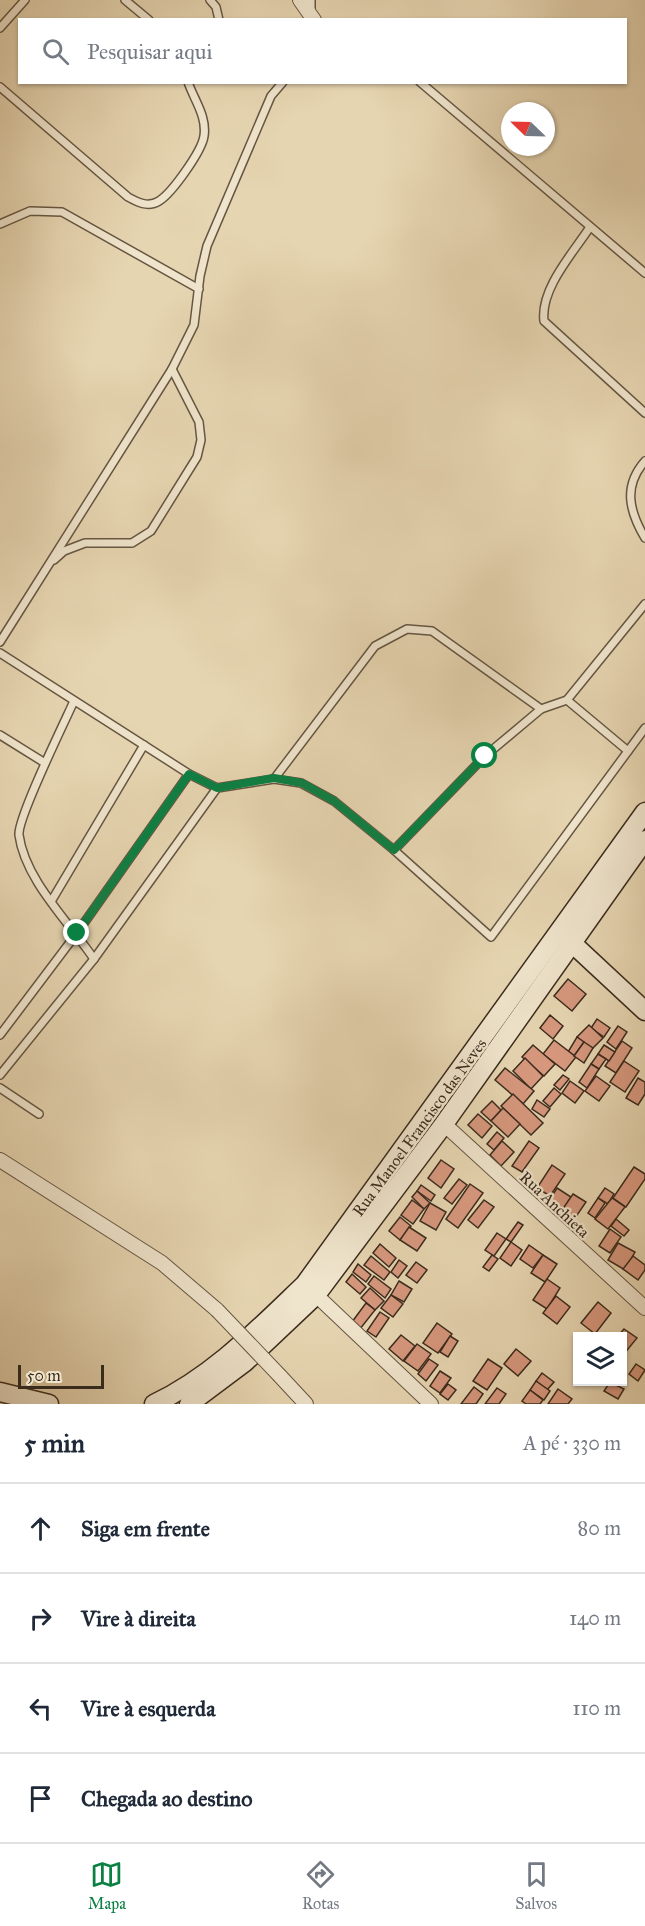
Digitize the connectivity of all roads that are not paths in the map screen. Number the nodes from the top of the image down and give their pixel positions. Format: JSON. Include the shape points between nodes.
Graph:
{"nodes":[{"id":1,"x":25,"y":0,"type":"edge"},
{"id":2,"x":125,"y":0,"type":"edge"},
{"id":3,"x":210,"y":0,"type":"edge"},
{"id":4,"x":300,"y":0,"type":"edge"},
{"id":5,"x":311,"y":0,"type":"edge"},
{"id":6,"x":312,"y":17,"type":"edge"},
{"id":7,"x":147,"y":18,"type":"edge"},
{"id":8,"x":219,"y":18,"type":"edge"},
{"id":9,"x":0,"y":28,"type":"edge"},
{"id":10,"x":189,"y":84,"type":"edge"},
{"id":11,"x":281,"y":84,"type":"edge"},
{"id":12,"x":422,"y":84,"type":"edge"},
{"id":13,"x":0,"y":87,"type":"edge"},
{"id":14,"x":0,"y":224,"type":"edge"},
{"id":15,"x":590,"y":226,"type":"junction"},
{"id":16,"x":645,"y":273,"type":"edge"},
{"id":17,"x":199,"y":289,"type":"junction"},
{"id":18,"x":172,"y":369,"type":"junction"},
{"id":19,"x":645,"y":413,"type":"edge"},
{"id":20,"x":645,"y":461,"type":"edge"},
{"id":21,"x":645,"y":538,"type":"edge"},
{"id":22,"x":47,"y":566,"type":"junction"},
{"id":23,"x":645,"y":604,"type":"edge"},
{"id":24,"x":0,"y":642,"type":"edge"},
{"id":25,"x":0,"y":653,"type":"edge"},
{"id":26,"x":567,"y":700,"type":"junction"},
{"id":27,"x":74,"y":701,"type":"junction"},
{"id":28,"x":541,"y":709,"type":"junction"},
{"id":29,"x":645,"y":728,"type":"edge"},
{"id":30,"x":0,"y":735,"type":"edge"},
{"id":31,"x":144,"y":745,"type":"junction"},
{"id":32,"x":628,"y":751,"type":"junction"},
{"id":33,"x":45,"y":763,"type":"junction"},
{"id":34,"x":189,"y":774,"type":"junction"},
{"id":35,"x":274,"y":778,"type":"junction"},
{"id":36,"x":217,"y":788,"type":"junction"},
{"id":37,"x":645,"y":812,"type":"edge"},
{"id":38,"x":645,"y":840,"type":"edge"},
{"id":39,"x":394,"y":850,"type":"junction"},
{"id":40,"x":52,"y":900,"type":"junction"},
{"id":41,"x":77,"y":933,"type":"junction"},
{"id":42,"x":573,"y":944,"type":"junction"},
{"id":43,"x":94,"y":959,"type":"junction"},
{"id":44,"x":645,"y":1011,"type":"edge"},
{"id":45,"x":0,"y":1035,"type":"edge"},
{"id":46,"x":0,"y":1075,"type":"edge"},
{"id":47,"x":0,"y":1088,"type":"edge"},
{"id":48,"x":39,"y":1114,"type":"dead end"},
{"id":49,"x":444,"y":1124,"type":"junction"},
{"id":50,"x":0,"y":1160,"type":"edge"},
{"id":51,"x":316,"y":1294,"type":"junction"},
{"id":52,"x":645,"y":1308,"type":"edge"},
{"id":53,"x":0,"y":1392,"type":"edge"},
{"id":54,"x":49,"y":1404,"type":"edge"},
{"id":55,"x":154,"y":1404,"type":"edge"},
{"id":56,"x":189,"y":1404,"type":"edge"},
{"id":57,"x":306,"y":1404,"type":"edge"},
{"id":58,"x":430,"y":1404,"type":"edge"}],
"edges":[{"from":1,"to":9,"type":"lane"},
{"from":2,"to":7,"type":"lane"},
{"from":3,"to":8,"type":"lane"},
{"from":4,"to":6,"type":"street"},
{"from":5,"to":6,"type":"lane"},
{"from":10,"to":13,"type":"lane","via":[[204,119],[204,138],[182,176],[158,202],[144,204],[128,197]]},
{"from":11,"to":17,"type":"lane","via":[[271,96],[207,246]]},
{"from":12,"to":15,"type":"lane"},
{"from":14,"to":17,"type":"lane","via":[[30,211],[62,212]]},
{"from":15,"to":16,"type":"lane"},
{"from":15,"to":19,"type":"lane","via":[[551,289],[542,309],[544,321]]},
{"from":17,"to":18,"type":"lane","via":[[194,325]]},
{"from":18,"to":22,"type":"lane"},
{"from":18,"to":22,"type":"lane","via":[[199,423],[201,440],[197,457],[151,531],[132,543],[85,543],[64,551]]},
{"from":20,"to":21,"type":"lane","via":[[631,485],[630,502],[633,519]]},
{"from":22,"to":24,"type":"lane"},
{"from":23,"to":26,"type":"lane"},
{"from":25,"to":27,"type":"lane"},
{"from":26,"to":28,"type":"lane"},
{"from":26,"to":32,"type":"lane"},
{"from":27,"to":31,"type":"lane"},
{"from":27,"to":33,"type":"lane"},
{"from":28,"to":35,"type":"lane","via":[[432,631],[407,629],[375,646]]},
{"from":28,"to":39,"type":"lane","via":[[485,756]]},
{"from":29,"to":32,"type":"lane"},
{"from":30,"to":33,"type":"lane"},
{"from":31,"to":34,"type":"lane"},
{"from":31,"to":40,"type":"lane"},
{"from":32,"to":39,"type":"lane","via":[[491,937]]},
{"from":33,"to":40,"type":"lane","via":[[18,832],[25,860]]},
{"from":34,"to":36,"type":"lane"},
{"from":34,"to":41,"type":"lane"},
{"from":35,"to":36,"type":"lane"},
{"from":35,"to":39,"type":"lane","via":[[302,783],[334,801]]},
{"from":36,"to":43,"type":"lane"},
{"from":37,"to":55,"type":"main road","name":"Rua Manoel Francisco das Neves","via":[[305,1284],[235,1351],[181,1392]]},
{"from":38,"to":42,"type":"main road","name":"Rua Manoel Francisco das Neves"},
{"from":40,"to":41,"type":"lane"},
{"from":41,"to":43,"type":"lane"},
{"from":41,"to":45,"type":"lane"},
{"from":42,"to":44,"type":"main road"},
{"from":42,"to":49,"type":"main road","name":"Rua Manoel Francisco das Neves"},
{"from":43,"to":46,"type":"lane"},
{"from":47,"to":48,"type":"lane"},
{"from":49,"to":51,"type":"main road","name":"Rua Manoel Francisco das Neves"},
{"from":49,"to":52,"type":"street","name":"Rua Anchieta"},
{"from":50,"to":57,"type":"street","bridge":true,"via":[[162,1263],[217,1310]]},
{"from":51,"to":56,"type":"main road","name":"Rua Manoel Francisco das Neves","via":[[245,1362]]},
{"from":51,"to":58,"type":"street"},
{"from":53,"to":54,"type":"main road"}]}
